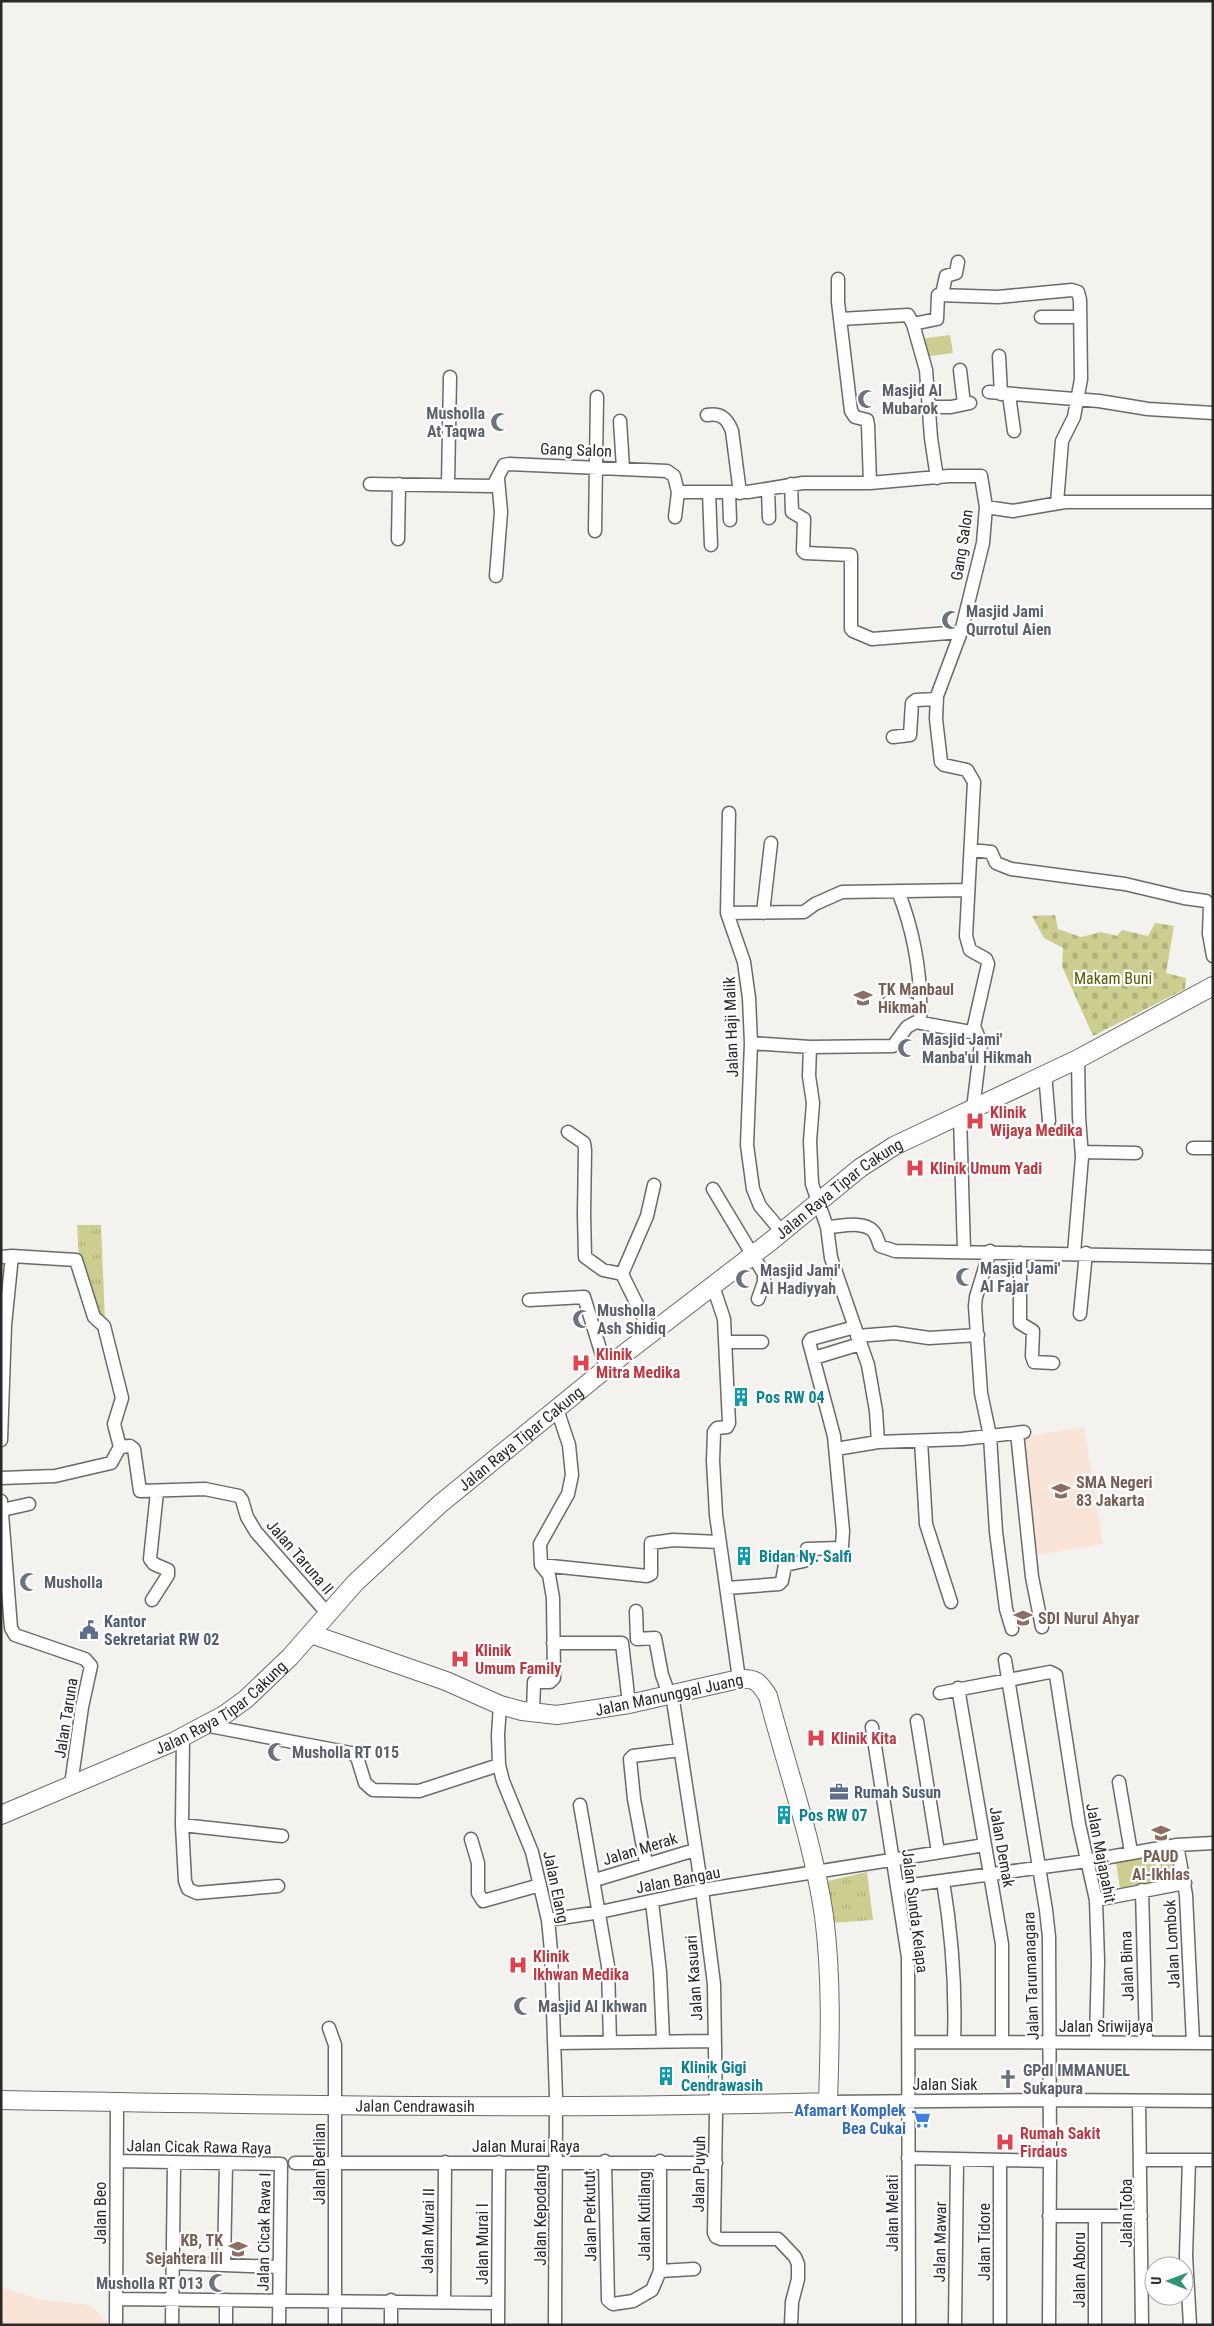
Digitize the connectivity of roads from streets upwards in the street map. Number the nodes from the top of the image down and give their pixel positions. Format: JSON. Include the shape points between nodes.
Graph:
{"nodes":[{"id":1,"x":958,"y":262,"type":"dead end"},
{"id":2,"x":838,"y":279,"type":"dead end"},
{"id":3,"x":942,"y":294,"type":"junction"},
{"id":4,"x":1080,"y":316,"type":"junction"},
{"id":5,"x":1041,"y":317,"type":"dead end"},
{"id":6,"x":841,"y":319,"type":"junction"},
{"id":7,"x":913,"y":324,"type":"junction"},
{"id":8,"x":999,"y":356,"type":"dead end"},
{"id":9,"x":960,"y":370,"type":"dead end"},
{"id":10,"x":450,"y":377,"type":"dead end"},
{"id":11,"x":1000,"y":394,"type":"junction"},
{"id":12,"x":597,"y":397,"type":"dead end"},
{"id":13,"x":1079,"y":399,"type":"junction"},
{"id":14,"x":928,"y":406,"type":"junction"},
{"id":15,"x":1213,"y":413,"type":"edge"},
{"id":16,"x":707,"y":415,"type":"dead end"},
{"id":17,"x":620,"y":421,"type":"dead end"},
{"id":18,"x":1014,"y":431,"type":"dead end"},
{"id":19,"x":596,"y":467,"type":"junction"},
{"id":20,"x":623,"y":468,"type":"junction"},
{"id":21,"x":937,"y":478,"type":"junction"},
{"id":22,"x":498,"y":479,"type":"junction"},
{"id":23,"x":870,"y":483,"type":"junction"},
{"id":24,"x":370,"y":484,"type":"dead end"},
{"id":25,"x":399,"y":484,"type":"junction"},
{"id":26,"x":448,"y":484,"type":"junction"},
{"id":27,"x":791,"y":484,"type":"junction"},
{"id":28,"x":768,"y":489,"type":"junction"},
{"id":29,"x":678,"y":492,"type":"junction"},
{"id":30,"x":709,"y":492,"type":"junction"},
{"id":31,"x":734,"y":493,"type":"junction"},
{"id":32,"x":1213,"y":502,"type":"edge"},
{"id":33,"x":1057,"y":503,"type":"junction"},
{"id":34,"x":986,"y":507,"type":"junction"},
{"id":35,"x":675,"y":517,"type":"dead end"},
{"id":36,"x":769,"y":518,"type":"dead end"},
{"id":37,"x":730,"y":520,"type":"dead end"},
{"id":38,"x":596,"y":531,"type":"dead end"},
{"id":39,"x":398,"y":539,"type":"dead end"},
{"id":40,"x":711,"y":545,"type":"dead end"},
{"id":41,"x":496,"y":576,"type":"dead end"},
{"id":42,"x":960,"y":632,"type":"junction"},
{"id":43,"x":936,"y":699,"type":"junction"},
{"id":44,"x":893,"y":737,"type":"dead end"},
{"id":45,"x":729,"y":814,"type":"dead end"},
{"id":46,"x":771,"y":842,"type":"dead end"},
{"id":47,"x":971,"y":850,"type":"junction"},
{"id":48,"x":967,"y":890,"type":"junction"},
{"id":49,"x":898,"y":891,"type":"junction"},
{"id":50,"x":728,"y":912,"type":"junction"},
{"id":51,"x":763,"y":914,"type":"junction"},
{"id":52,"x":1213,"y":956,"type":"edge"},
{"id":53,"x":1213,"y":986,"type":"edge"},
{"id":54,"x":889,"y":1002,"type":"dead end"},
{"id":55,"x":920,"y":1016,"type":"junction"},
{"id":56,"x":976,"y":1033,"type":"junction"},
{"id":57,"x":751,"y":1043,"type":"junction"},
{"id":58,"x":810,"y":1047,"type":"junction"},
{"id":59,"x":1078,"y":1059,"type":"junction"},
{"id":60,"x":1045,"y":1073,"type":"junction"},
{"id":61,"x":967,"y":1113,"type":"junction"},
{"id":62,"x":1049,"y":1121,"type":"dead end"},
{"id":63,"x":568,"y":1132,"type":"dead end"},
{"id":64,"x":1193,"y":1148,"type":"dead end"},
{"id":65,"x":1213,"y":1148,"type":"edge"},
{"id":66,"x":1082,"y":1152,"type":"junction"},
{"id":67,"x":1136,"y":1153,"type":"dead end"},
{"id":68,"x":654,"y":1185,"type":"dead end"},
{"id":69,"x":713,"y":1189,"type":"dead end"},
{"id":70,"x":817,"y":1202,"type":"junction"},
{"id":71,"x":827,"y":1227,"type":"junction"},
{"id":72,"x":782,"y":1232,"type":"junction"},
{"id":73,"x":964,"y":1250,"type":"junction"},
{"id":74,"x":990,"y":1252,"type":"junction"},
{"id":75,"x":1020,"y":1253,"type":"junction"},
{"id":76,"x":1080,"y":1253,"type":"junction"},
{"id":77,"x":7,"y":1256,"type":"edge"},
{"id":78,"x":753,"y":1256,"type":"junction"},
{"id":79,"x":1213,"y":1258,"type":"edge"},
{"id":80,"x":622,"y":1274,"type":"junction"},
{"id":81,"x":713,"y":1286,"type":"junction"},
{"id":82,"x":529,"y":1300,"type":"dead end"},
{"id":83,"x":758,"y":1300,"type":"dead end"},
{"id":84,"x":1080,"y":1314,"type":"dead end"},
{"id":85,"x":651,"y":1333,"type":"junction"},
{"id":86,"x":978,"y":1335,"type":"junction"},
{"id":87,"x":857,"y":1336,"type":"junction"},
{"id":88,"x":726,"y":1342,"type":"junction"},
{"id":89,"x":762,"y":1342,"type":"dead end"},
{"id":90,"x":814,"y":1358,"type":"junction"},
{"id":91,"x":1053,"y":1363,"type":"dead end"},
{"id":92,"x":606,"y":1368,"type":"junction"},
{"id":93,"x":557,"y":1409,"type":"junction"},
{"id":94,"x":990,"y":1436,"type":"junction"},
{"id":95,"x":1,"y":1440,"type":"edge"},
{"id":96,"x":921,"y":1441,"type":"junction"},
{"id":97,"x":878,"y":1442,"type":"junction"},
{"id":98,"x":120,"y":1447,"type":"junction"},
{"id":99,"x":836,"y":1449,"type":"junction"},
{"id":100,"x":1,"y":1478,"type":"edge"},
{"id":101,"x":157,"y":1492,"type":"junction"},
{"id":102,"x":30,"y":1504,"type":"dead end"},
{"id":103,"x":2,"y":1506,"type":"edge"},
{"id":104,"x":720,"y":1542,"type":"junction"},
{"id":105,"x":541,"y":1565,"type":"junction"},
{"id":106,"x":727,"y":1588,"type":"junction"},
{"id":107,"x":152,"y":1600,"type":"dead end"},
{"id":108,"x":951,"y":1602,"type":"dead end"},
{"id":109,"x":636,"y":1611,"type":"dead end"},
{"id":110,"x":327,"y":1613,"type":"junction"},
{"id":111,"x":1042,"y":1627,"type":"dead end"},
{"id":112,"x":1012,"y":1629,"type":"dead end"},
{"id":113,"x":311,"y":1634,"type":"junction"},
{"id":114,"x":553,"y":1643,"type":"junction"},
{"id":115,"x":1005,"y":1660,"type":"dead end"},
{"id":116,"x":740,"y":1679,"type":"junction"},
{"id":117,"x":1008,"y":1679,"type":"junction"},
{"id":118,"x":958,"y":1688,"type":"junction"},
{"id":119,"x":940,"y":1693,"type":"dead end"},
{"id":120,"x":670,"y":1694,"type":"junction"},
{"id":121,"x":630,"y":1704,"type":"junction"},
{"id":122,"x":500,"y":1705,"type":"junction"},
{"id":123,"x":533,"y":1712,"type":"junction"},
{"id":124,"x":918,"y":1721,"type":"dead end"},
{"id":125,"x":204,"y":1725,"type":"junction"},
{"id":126,"x":872,"y":1727,"type":"dead end"},
{"id":127,"x":183,"y":1736,"type":"junction"},
{"id":128,"x":680,"y":1750,"type":"junction"},
{"id":129,"x":500,"y":1765,"type":"junction"},
{"id":130,"x":1119,"y":1782,"type":"dead end"},
{"id":131,"x":72,"y":1785,"type":"junction"},
{"id":132,"x":580,"y":1805,"type":"dead end"},
{"id":133,"x":1,"y":1815,"type":"edge"},
{"id":134,"x":182,"y":1825,"type":"junction"},
{"id":135,"x":282,"y":1836,"type":"dead end"},
{"id":136,"x":471,"y":1839,"type":"dead end"},
{"id":137,"x":1213,"y":1843,"type":"edge"},
{"id":138,"x":985,"y":1845,"type":"junction"},
{"id":139,"x":1177,"y":1845,"type":"junction"},
{"id":140,"x":695,"y":1850,"type":"junction"},
{"id":141,"x":938,"y":1852,"type":"junction"},
{"id":142,"x":1131,"y":1852,"type":"junction"},
{"id":143,"x":893,"y":1859,"type":"junction"},
{"id":144,"x":1087,"y":1861,"type":"junction"},
{"id":145,"x":646,"y":1863,"type":"junction"},
{"id":146,"x":1038,"y":1868,"type":"junction"},
{"id":147,"x":815,"y":1873,"type":"junction"},
{"id":148,"x":990,"y":1875,"type":"junction"},
{"id":149,"x":595,"y":1880,"type":"junction"},
{"id":150,"x":943,"y":1881,"type":"junction"},
{"id":151,"x":1185,"y":1883,"type":"junction"},
{"id":152,"x":540,"y":1885,"type":"junction"},
{"id":153,"x":278,"y":1886,"type":"dead end"},
{"id":154,"x":897,"y":1887,"type":"junction"},
{"id":155,"x":702,"y":1890,"type":"junction"},
{"id":156,"x":1142,"y":1890,"type":"junction"},
{"id":157,"x":1096,"y":1900,"type":"junction"},
{"id":158,"x":652,"y":1902,"type":"junction"},
{"id":159,"x":600,"y":1912,"type":"junction"},
{"id":160,"x":548,"y":1920,"type":"junction"},
{"id":161,"x":329,"y":2028,"type":"dead end"},
{"id":162,"x":663,"y":2040,"type":"junction"},
{"id":163,"x":714,"y":2041,"type":"junction"},
{"id":164,"x":954,"y":2041,"type":"junction"},
{"id":165,"x":610,"y":2042,"type":"junction"},
{"id":166,"x":909,"y":2042,"type":"junction"},
{"id":167,"x":1002,"y":2042,"type":"junction"},
{"id":168,"x":1050,"y":2042,"type":"junction"},
{"id":169,"x":1096,"y":2042,"type":"junction"},
{"id":170,"x":1146,"y":2042,"type":"junction"},
{"id":171,"x":554,"y":2043,"type":"junction"},
{"id":172,"x":1193,"y":2043,"type":"junction"},
{"id":173,"x":1213,"y":2043,"type":"edge"},
{"id":174,"x":1,"y":2100,"type":"edge"},
{"id":175,"x":909,"y":2100,"type":"junction"},
{"id":176,"x":1049,"y":2100,"type":"junction"},
{"id":177,"x":1213,"y":2101,"type":"edge"},
{"id":178,"x":117,"y":2102,"type":"junction"},
{"id":179,"x":828,"y":2102,"type":"junction"},
{"id":180,"x":1139,"y":2102,"type":"junction"},
{"id":181,"x":336,"y":2104,"type":"junction"},
{"id":182,"x":556,"y":2105,"type":"junction"},
{"id":183,"x":716,"y":2105,"type":"junction"},
{"id":184,"x":908,"y":2158,"type":"junction"},
{"id":185,"x":957,"y":2160,"type":"junction"},
{"id":186,"x":1000,"y":2160,"type":"junction"},
{"id":187,"x":1142,"y":2160,"type":"junction"},
{"id":188,"x":1189,"y":2160,"type":"junction"},
{"id":189,"x":1213,"y":2160,"type":"edge"},
{"id":190,"x":116,"y":2161,"type":"junction"},
{"id":191,"x":605,"y":2161,"type":"junction"},
{"id":192,"x":660,"y":2161,"type":"junction"},
{"id":193,"x":1050,"y":2161,"type":"junction"},
{"id":194,"x":446,"y":2162,"type":"junction"},
{"id":195,"x":499,"y":2162,"type":"junction"},
{"id":196,"x":174,"y":2163,"type":"junction"},
{"id":197,"x":295,"y":2163,"type":"dead end"},
{"id":198,"x":556,"y":2163,"type":"junction"},
{"id":199,"x":716,"y":2163,"type":"junction"},
{"id":200,"x":226,"y":2164,"type":"junction"},
{"id":201,"x":282,"y":2164,"type":"joint"},
{"id":202,"x":335,"y":2164,"type":"junction"},
{"id":203,"x":1049,"y":2216,"type":"junction"},
{"id":204,"x":1095,"y":2216,"type":"junction"},
{"id":205,"x":1141,"y":2216,"type":"junction"},
{"id":206,"x":173,"y":2263,"type":"junction"},
{"id":207,"x":224,"y":2265,"type":"junction"},
{"id":208,"x":279,"y":2267,"type":"junction"},
{"id":209,"x":694,"y":2269,"type":"dead end"},
{"id":210,"x":607,"y":2271,"type":"joint"},
{"id":211,"x":660,"y":2271,"type":"junction"},
{"id":212,"x":116,"y":2298,"type":"junction"},
{"id":213,"x":172,"y":2300,"type":"junction"},
{"id":214,"x":226,"y":2300,"type":"junction"},
{"id":215,"x":279,"y":2300,"type":"junction"},
{"id":216,"x":391,"y":2300,"type":"junction"},
{"id":217,"x":336,"y":2301,"type":"junction"},
{"id":218,"x":444,"y":2301,"type":"junction"},
{"id":219,"x":498,"y":2303,"type":"junction"},
{"id":220,"x":116,"y":2325,"type":"edge"},
{"id":221,"x":172,"y":2325,"type":"edge"},
{"id":222,"x":226,"y":2325,"type":"edge"},
{"id":223,"x":279,"y":2325,"type":"edge"},
{"id":224,"x":335,"y":2325,"type":"edge"},
{"id":225,"x":392,"y":2325,"type":"edge"},
{"id":226,"x":498,"y":2325,"type":"edge"},
{"id":227,"x":555,"y":2325,"type":"edge"},
{"id":228,"x":791,"y":2325,"type":"edge"},
{"id":229,"x":909,"y":2325,"type":"edge"},
{"id":230,"x":955,"y":2325,"type":"edge"},
{"id":231,"x":1000,"y":2325,"type":"edge"},
{"id":232,"x":1049,"y":2325,"type":"edge"},
{"id":233,"x":1095,"y":2325,"type":"edge"},
{"id":234,"x":1142,"y":2325,"type":"edge"},
{"id":235,"x":1190,"y":2325,"type":"edge"}],
"edges":[{"from":1,"to":3,"type":"street","via":[[956,273],[946,276]]},
{"from":2,"to":6,"type":"street"},
{"from":3,"to":4,"type":"street","via":[[998,298],[1072,290],[1078,292]]},
{"from":3,"to":7,"type":"street","via":[[936,298],[937,319]]},
{"from":4,"to":5,"type":"street"},
{"from":4,"to":13,"type":"street"},
{"from":6,"to":7,"type":"street","via":[[908,315]]},
{"from":6,"to":23,"type":"street","via":[[851,411],[855,417],[865,419],[868,425]]},
{"from":7,"to":14,"type":"street","via":[[926,370]]},
{"from":8,"to":11,"type":"street"},
{"from":9,"to":14,"type":"street","via":[[967,403],[951,407]]},
{"from":10,"to":26,"type":"street"},
{"from":11,"to":13,"type":"street"},
{"from":11,"to":18,"type":"street"},
{"from":12,"to":19,"type":"street"},
{"from":13,"to":15,"type":"street","via":[[1148,409]]},
{"from":13,"to":33,"type":"street","via":[[1062,441]]},
{"from":14,"to":21,"type":"street"},
{"from":16,"to":31,"type":"street","via":[[718,415],[728,422],[732,431]]},
{"from":17,"to":20,"type":"street"},
{"from":19,"to":20,"type":"street","name":"Gang Salon"},
{"from":19,"to":22,"type":"street","name":"Gang Salon","via":[[509,464],[500,470]]},
{"from":19,"to":38,"type":"street"},
{"from":20,"to":29,"type":"street","name":"Gang Salon","via":[[671,472]]},
{"from":21,"to":23,"type":"street","name":"Gang Salon"},
{"from":21,"to":34,"type":"street","name":"Gang Salon","via":[[982,476]]},
{"from":22,"to":26,"type":"street","name":"Gang Salon","via":[[490,486]]},
{"from":22,"to":41,"type":"street","via":[[501,512]]},
{"from":23,"to":27,"type":"street","name":"Gang Salon"},
{"from":24,"to":25,"type":"street","name":"Gang Salon"},
{"from":25,"to":26,"type":"street","name":"Gang Salon"},
{"from":25,"to":39,"type":"street"},
{"from":27,"to":28,"type":"street","name":"Gang Salon"},
{"from":27,"to":42,"type":"street","via":[[792,512],[804,519],[803,551],[850,555],[853,631],[872,640]]},
{"from":28,"to":31,"type":"street","name":"Gang Salon"},
{"from":28,"to":36,"type":"street"},
{"from":29,"to":30,"type":"street","name":"Gang Salon"},
{"from":29,"to":35,"type":"street"},
{"from":30,"to":31,"type":"street","name":"Gang Salon"},
{"from":30,"to":40,"type":"street"},
{"from":31,"to":37,"type":"street"},
{"from":32,"to":33,"type":"street"},
{"from":33,"to":34,"type":"street","via":[[1022,511]]},
{"from":34,"to":42,"type":"street","name":"Gang Salon","via":[[983,543]]},
{"from":42,"to":43,"type":"street","name":"Gang Salon"},
{"from":43,"to":44,"type":"street","via":[[912,703],[910,735]]},
{"from":43,"to":47,"type":"street","name":"Gang Salon","via":[[941,762],[967,770],[974,782]]},
{"from":45,"to":50,"type":"street","name":"Jalan Haji Malik"},
{"from":46,"to":51,"type":"street"},
{"from":47,"to":48,"type":"street","name":"Gang Salon"},
{"from":47,"to":52,"type":"street","via":[[991,852],[996,863],[1012,869],[1125,884],[1206,901],[1210,905],[1209,934]]},
{"from":48,"to":49,"type":"street"},
{"from":48,"to":56,"type":"street","name":"Gang Salon","via":[[968,947],[986,959],[988,964],[974,1026]]},
{"from":49,"to":51,"type":"street","via":[[840,893],[804,912]]},
{"from":49,"to":55,"type":"street","via":[[908,918],[920,988]]},
{"from":50,"to":51,"type":"street"},
{"from":50,"to":57,"type":"street","name":"Jalan Haji Malik","via":[[747,976]]},
{"from":53,"to":59,"type":"street","name":"Jalan Raya Tipar Cakung"},
{"from":54,"to":55,"type":"street","via":[[907,1003]]},
{"from":55,"to":56,"type":"street"},
{"from":55,"to":58,"type":"street","via":[[893,1046]]},
{"from":56,"to":61,"type":"street","name":"Gang Salon","via":[[982,1043]]},
{"from":57,"to":58,"type":"street"},
{"from":57,"to":72,"type":"street","name":"Jalan Haji Malik","via":[[748,1145],[753,1189],[760,1206]]},
{"from":58,"to":70,"type":"street","via":[[808,1076],[814,1103],[810,1171]]},
{"from":59,"to":60,"type":"street","name":"Jalan Raya Tipar Cakung"},
{"from":59,"to":66,"type":"street"},
{"from":60,"to":61,"type":"street","name":"Jalan Raya Tipar Cakung"},
{"from":60,"to":62,"type":"street"},
{"from":61,"to":70,"type":"street","name":"Jalan Raya Tipar Cakung","via":[[894,1146]]},
{"from":61,"to":73,"type":"street","name":"Gang Salon"},
{"from":63,"to":80,"type":"street","via":[[585,1146],[586,1257],[603,1270]]},
{"from":64,"to":65,"type":"street"},
{"from":66,"to":67,"type":"street"},
{"from":66,"to":76,"type":"street"},
{"from":68,"to":80,"type":"street","via":[[646,1216]]},
{"from":69,"to":78,"type":"street"},
{"from":70,"to":71,"type":"street"},
{"from":70,"to":72,"type":"street","name":"Jalan Raya Tipar Cakung"},
{"from":71,"to":73,"type":"street","via":[[861,1225],[874,1232],[880,1246],[889,1250]]},
{"from":71,"to":87,"type":"street","via":[[831,1258]]},
{"from":72,"to":78,"type":"street","name":"Jalan Raya Tipar Cakung"},
{"from":73,"to":74,"type":"street"},
{"from":74,"to":75,"type":"street"},
{"from":74,"to":86,"type":"street","via":[[976,1297]]},
{"from":75,"to":76,"type":"street"},
{"from":75,"to":91,"type":"street","via":[[1020,1323],[1033,1331],[1034,1362]]},
{"from":76,"to":79,"type":"street"},
{"from":76,"to":84,"type":"street"},
{"from":77,"to":95,"type":"street"},
{"from":77,"to":98,"type":"street","via":[[76,1260],[94,1318],[104,1326],[122,1398],[114,1424]]},
{"from":78,"to":81,"type":"street","name":"Jalan Raya Tipar Cakung"},
{"from":78,"to":83,"type":"street","via":[[765,1278]]},
{"from":80,"to":85,"type":"street"},
{"from":81,"to":85,"type":"street","name":"Jalan Raya Tipar Cakung"},
{"from":81,"to":88,"type":"street","via":[[723,1314]]},
{"from":82,"to":92,"type":"street","via":[[584,1297]]},
{"from":85,"to":92,"type":"street","name":"Jalan Raya Tipar Cakung"},
{"from":86,"to":87,"type":"street","via":[[929,1338],[895,1333]]},
{"from":86,"to":94,"type":"street","via":[[981,1393]]},
{"from":87,"to":90,"type":"street"},
{"from":87,"to":90,"type":"street","via":[[811,1339]]},
{"from":87,"to":97,"type":"street","via":[[868,1365]]},
{"from":88,"to":89,"type":"street"},
{"from":88,"to":104,"type":"street","via":[[729,1423],[727,1427],[715,1430],[713,1461]]},
{"from":90,"to":99,"type":"street"},
{"from":92,"to":93,"type":"street","name":"Jalan Raya Tipar Cakung"},
{"from":93,"to":105,"type":"street","via":[[569,1445],[571,1480],[568,1494],[540,1544]]},
{"from":93,"to":110,"type":"street","name":"Jalan Raya Tipar Cakung","via":[[440,1504]]},
{"from":94,"to":96,"type":"street"},
{"from":94,"to":111,"type":"street","via":[[1020,1433],[1032,1577]]},
{"from":94,"to":112,"type":"street","via":[[996,1532]]},
{"from":96,"to":97,"type":"street"},
{"from":96,"to":108,"type":"street","via":[[926,1524]]},
{"from":97,"to":99,"type":"street"},
{"from":98,"to":100,"type":"street","via":[[111,1463],[55,1476]]},
{"from":98,"to":101,"type":"street","name":"Jalan Taruna II","via":[[134,1449],[140,1491]]},
{"from":99,"to":106,"type":"street","via":[[842,1546],[807,1549],[804,1561],[785,1565],[779,1584]]},
{"from":101,"to":107,"type":"street","via":[[150,1560],[168,1570],[168,1575]]},
{"from":101,"to":110,"type":"street","name":"Jalan Taruna II","via":[[205,1490],[239,1496],[246,1517],[256,1532]]},
{"from":102,"to":103,"type":"street"},
{"from":103,"to":131,"type":"street","name":"Jalan Taruna","via":[[14,1635],[90,1662]]},
{"from":104,"to":105,"type":"street","via":[[651,1542],[652,1574],[648,1576]]},
{"from":104,"to":106,"type":"street"},
{"from":105,"to":114,"type":"street","via":[[549,1575],[551,1585]]},
{"from":106,"to":116,"type":"street"},
{"from":109,"to":120,"type":"street","name":"Jalan Kasuari","via":[[636,1639],[656,1638],[662,1675]]},
{"from":110,"to":113,"type":"street","name":"Jalan Raya Tipar Cakung"},
{"from":113,"to":122,"type":"street","name":"Jalan Manunggal Juang","via":[[446,1681]]},
{"from":113,"to":125,"type":"street","name":"Jalan Raya Tipar Cakung","via":[[246,1699],[224,1716]]},
{"from":114,"to":121,"type":"street","via":[[622,1643]]},
{"from":114,"to":123,"type":"street","via":[[554,1678],[550,1682],[534,1682]]},
{"from":115,"to":117,"type":"street","name":"Jalan Tarumanagara"},
{"from":116,"to":120,"type":"street","name":"Jalan Manunggal Juang"},
{"from":116,"to":147,"type":"street","name":"Jalan Manunggal Juang","via":[[759,1681],[768,1696],[800,1805]]},
{"from":117,"to":118,"type":"street"},
{"from":117,"to":144,"type":"street","name":"Jalan Majapahit","via":[[1056,1674]]},
{"from":117,"to":146,"type":"street","name":"Jalan Tarumanagara"},
{"from":118,"to":119,"type":"street"},
{"from":118,"to":138,"type":"street","name":"Jalan Demak"},
{"from":120,"to":121,"type":"street","name":"Jalan Manunggal Juang"},
{"from":120,"to":128,"type":"street","name":"Jalan Kasuari"},
{"from":121,"to":123,"type":"street","name":"Jalan Manunggal Juang","via":[[569,1715]]},
{"from":122,"to":123,"type":"street","name":"Jalan Manunggal Juang"},
{"from":122,"to":129,"type":"street","name":"Jalan Elang"},
{"from":124,"to":141,"type":"street"},
{"from":125,"to":127,"type":"street","name":"Jalan Raya Tipar Cakung"},
{"from":125,"to":129,"type":"street","via":[[351,1753],[357,1757],[365,1783],[373,1790],[419,1791]]},
{"from":126,"to":143,"type":"street","name":"Jalan Sunda Kelapa"},
{"from":127,"to":131,"type":"street","name":"Jalan Raya Tipar Cakung","via":[[131,1754]]},
{"from":127,"to":134,"type":"street"},
{"from":128,"to":140,"type":"street","name":"Jalan Kasuari"},
{"from":128,"to":145,"type":"street","via":[[630,1759]]},
{"from":129,"to":152,"type":"street","name":"Jalan Elang","via":[[503,1781],[524,1828]]},
{"from":130,"to":142,"type":"street"},
{"from":131,"to":133,"type":"street","name":"Jalan Raya Tipar Cakung"},
{"from":132,"to":149,"type":"street"},
{"from":134,"to":135,"type":"street"},
{"from":134,"to":153,"type":"street","via":[[188,1889],[193,1892]]},
{"from":136,"to":152,"type":"street","via":[[478,1863],[478,1891],[482,1900]]},
{"from":137,"to":139,"type":"street"},
{"from":138,"to":141,"type":"street","name":"Jalan Bangau"},
{"from":138,"to":148,"type":"street","name":"Jalan Demak"},
{"from":139,"to":142,"type":"street"},
{"from":139,"to":151,"type":"street","name":"Jalan Lombok"},
{"from":140,"to":145,"type":"street","name":"Jalan Merak"},
{"from":140,"to":155,"type":"street","name":"Jalan Kasuari"},
{"from":141,"to":143,"type":"street","name":"Jalan Bangau"},
{"from":142,"to":144,"type":"street"},
{"from":143,"to":147,"type":"street","name":"Jalan Bangau"},
{"from":143,"to":154,"type":"street","name":"Jalan Sunda Kelapa"},
{"from":144,"to":146,"type":"street"},
{"from":144,"to":157,"type":"street","name":"Jalan Majapahit"},
{"from":145,"to":149,"type":"street","name":"Jalan Merak"},
{"from":146,"to":148,"type":"street"},
{"from":146,"to":168,"type":"street","name":"Jalan Tarumanagara","via":[[1049,1937]]},
{"from":147,"to":155,"type":"street","name":"Jalan Bangau"},
{"from":147,"to":179,"type":"street","name":"Jalan Manunggal Juang","via":[[824,1916],[829,1977]]},
{"from":148,"to":150,"type":"street"},
{"from":148,"to":167,"type":"street","name":"Jalan Demak","via":[[1002,1944]]},
{"from":149,"to":159,"type":"street"},
{"from":150,"to":154,"type":"street"},
{"from":150,"to":164,"type":"street","via":[[956,1986]]},
{"from":151,"to":156,"type":"street"},
{"from":151,"to":172,"type":"street","name":"Jalan Lombok"},
{"from":152,"to":160,"type":"street","name":"Jalan Elang"},
{"from":154,"to":166,"type":"street","name":"Jalan Sunda Kelapa","via":[[908,1957]]},
{"from":155,"to":158,"type":"street","name":"Jalan Bangau"},
{"from":155,"to":163,"type":"street","name":"Jalan Kasuari","via":[[714,1984]]},
{"from":156,"to":157,"type":"street"},
{"from":156,"to":170,"type":"street","name":"Jalan Bima"},
{"from":157,"to":169,"type":"street","name":"Jalan Majapahit"},
{"from":158,"to":159,"type":"street","name":"Jalan Bangau"},
{"from":158,"to":162,"type":"street"},
{"from":159,"to":160,"type":"street","name":"Jalan Bangau"},
{"from":159,"to":165,"type":"street","via":[[608,1966]]},
{"from":160,"to":171,"type":"street","name":"Jalan Elang"},
{"from":161,"to":181,"type":"street","name":"Jalan Berlian","via":[[335,2041]]},
{"from":162,"to":163,"type":"street"},
{"from":162,"to":165,"type":"street"},
{"from":163,"to":183,"type":"street","name":"Jalan Kasuari"},
{"from":164,"to":166,"type":"street","name":"Jalan Sriwijaya"},
{"from":164,"to":167,"type":"street","name":"Jalan Sriwijaya"},
{"from":165,"to":171,"type":"street"},
{"from":166,"to":175,"type":"street","name":"Jalan Sunda Kelapa"},
{"from":167,"to":168,"type":"street","name":"Jalan Sriwijaya"},
{"from":168,"to":169,"type":"street","name":"Jalan Sriwijaya"},
{"from":168,"to":176,"type":"street","name":"Jalan Tarumanagara"},
{"from":169,"to":170,"type":"street","name":"Jalan Sriwijaya"},
{"from":170,"to":172,"type":"street","name":"Jalan Sriwijaya"},
{"from":171,"to":182,"type":"street","name":"Jalan Elang"},
{"from":172,"to":173,"type":"street","name":"Jalan Sriwijaya"},
{"from":174,"to":178,"type":"street","name":"Jalan Cendrawasih"},
{"from":175,"to":176,"type":"street","name":"Jalan Siak"},
{"from":175,"to":179,"type":"street","name":"Jalan Siak"},
{"from":175,"to":184,"type":"street","name":"Jalan Melati"},
{"from":176,"to":180,"type":"street","name":"Jalan Siak"},
{"from":176,"to":193,"type":"street","name":"Jalan Tarumanagara"},
{"from":177,"to":180,"type":"street","name":"Jalan Siak"},
{"from":178,"to":181,"type":"street","name":"Jalan Cendrawasih"},
{"from":178,"to":190,"type":"street","name":"Jalan Beo"},
{"from":179,"to":183,"type":"street","name":"Jalan Cendrawasih"},
{"from":180,"to":187,"type":"street","name":"Jalan Toba"},
{"from":181,"to":182,"type":"street","name":"Jalan Cendrawasih"},
{"from":181,"to":202,"type":"street","name":"Jalan Berlian"},
{"from":182,"to":183,"type":"street","name":"Jalan Cendrawasih"},
{"from":182,"to":198,"type":"street","name":"Jalan Kepodang"},
{"from":183,"to":199,"type":"street","name":"Jalan Puyuh"},
{"from":184,"to":185,"type":"street"},
{"from":184,"to":229,"type":"street","name":"Jalan Melati"},
{"from":185,"to":186,"type":"street"},
{"from":185,"to":230,"type":"street","name":"Jalan Mawar"},
{"from":186,"to":193,"type":"street"},
{"from":186,"to":231,"type":"street","name":"Jalan Tidore"},
{"from":187,"to":188,"type":"street"},
{"from":187,"to":205,"type":"street","name":"Jalan Toba"},
{"from":188,"to":189,"type":"street"},
{"from":188,"to":235,"type":"street","via":[[1186,2256]]},
{"from":190,"to":196,"type":"street","name":"Jalan Cicak Rawa Raya"},
{"from":190,"to":212,"type":"street","name":"Jalan Beo"},
{"from":191,"to":192,"type":"street","name":"Jalan Murai Raya"},
{"from":191,"to":198,"type":"street","name":"Jalan Murai Raya"},
{"from":191,"to":210,"type":"street","name":"Jalan Perkutut"},
{"from":192,"to":199,"type":"street","name":"Jalan Murai Raya"},
{"from":192,"to":211,"type":"street","name":"Jalan Kutilang"},
{"from":193,"to":203,"type":"street","name":"Jalan Tarumanagara"},
{"from":194,"to":195,"type":"street","name":"Jalan Murai Raya"},
{"from":194,"to":202,"type":"street","name":"Jalan Murai Raya"},
{"from":194,"to":218,"type":"street","name":"Jalan Murai II"},
{"from":195,"to":198,"type":"street","name":"Jalan Murai Raya"},
{"from":195,"to":219,"type":"street","name":"Jalan Murai I"},
{"from":196,"to":200,"type":"street","name":"Jalan Cicak Rawa Raya"},
{"from":196,"to":206,"type":"street"},
{"from":197,"to":202,"type":"street","name":"Jalan Cicak Rawa Raya"},
{"from":198,"to":227,"type":"street","name":"Jalan Kepodang"},
{"from":199,"to":228,"type":"street","name":"Jalan Puyuh","via":[[716,2237],[778,2239],[795,2256],[798,2279]]},
{"from":200,"to":201,"type":"street","name":"Jalan Cicak Rawa Raya"},
{"from":200,"to":207,"type":"street"},
{"from":201,"to":208,"type":"street","name":"Jalan Cicak Rawa I"},
{"from":202,"to":217,"type":"street","name":"Jalan Berlian"},
{"from":203,"to":204,"type":"street"},
{"from":203,"to":232,"type":"street","name":"Jalan Tarumanagara"},
{"from":204,"to":205,"type":"street"},
{"from":204,"to":233,"type":"street","name":"Jalan Aboru"},
{"from":205,"to":234,"type":"street","name":"Jalan Toba"},
{"from":206,"to":207,"type":"street"},
{"from":206,"to":213,"type":"street"},
{"from":207,"to":208,"type":"street"},
{"from":208,"to":215,"type":"street","name":"Jalan Cicak Rawa I"},
{"from":209,"to":211,"type":"street","name":"Jalan Kutilang"},
{"from":210,"to":211,"type":"street","name":"Jalan Kutilang","via":[[608,2300],[613,2304],[633,2301],[652,2290]]},
{"from":212,"to":213,"type":"street"},
{"from":212,"to":220,"type":"street","name":"Jalan Beo"},
{"from":213,"to":214,"type":"street"},
{"from":213,"to":221,"type":"street"},
{"from":214,"to":215,"type":"street"},
{"from":214,"to":222,"type":"street"},
{"from":215,"to":217,"type":"street"},
{"from":215,"to":223,"type":"street","name":"Jalan Cicak Rawa I"},
{"from":216,"to":217,"type":"street"},
{"from":216,"to":218,"type":"street"},
{"from":216,"to":225,"type":"street"},
{"from":217,"to":224,"type":"street","name":"Jalan Berlian"},
{"from":218,"to":219,"type":"street"},
{"from":219,"to":226,"type":"street","name":"Jalan Murai I"}]}
